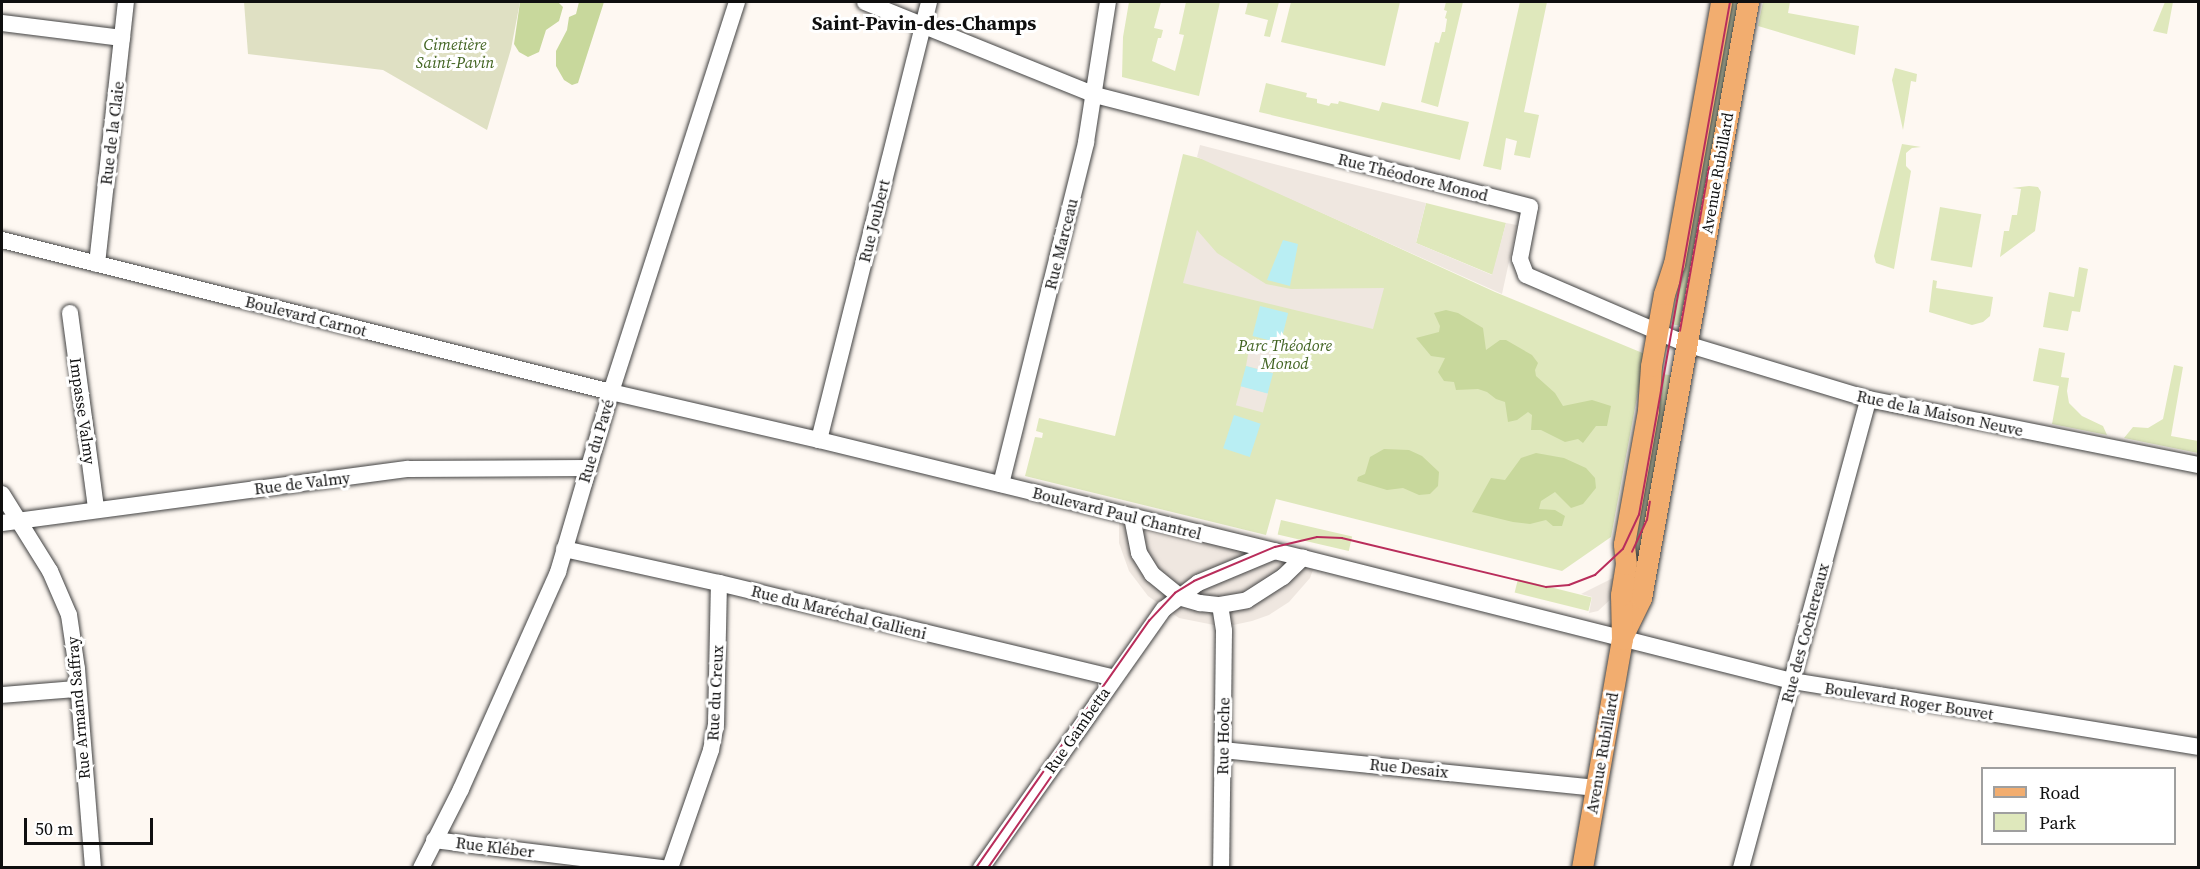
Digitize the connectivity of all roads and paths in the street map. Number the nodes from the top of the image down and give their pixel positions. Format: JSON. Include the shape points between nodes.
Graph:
{"nodes":[{"id":1,"x":126,"y":2,"type":"edge"},
{"id":2,"x":737,"y":2,"type":"edge"},
{"id":3,"x":866,"y":2,"type":"edge"},
{"id":4,"x":929,"y":2,"type":"edge"},
{"id":5,"x":1108,"y":2,"type":"edge"},
{"id":6,"x":1721,"y":2,"type":"edge"},
{"id":7,"x":1748,"y":2,"type":"edge"},
{"id":8,"x":2,"y":23,"type":"edge"},
{"id":9,"x":923,"y":25,"type":"junction"},
{"id":10,"x":122,"y":38,"type":"junction"},
{"id":11,"x":1095,"y":95,"type":"junction"},
{"id":12,"x":2,"y":240,"type":"edge"},
{"id":13,"x":97,"y":264,"type":"junction"},
{"id":14,"x":70,"y":313,"type":"dead end"},
{"id":15,"x":1655,"y":331,"type":"junction"},
{"id":16,"x":1686,"y":344,"type":"junction"},
{"id":17,"x":611,"y":392,"type":"junction"},
{"id":18,"x":1868,"y":399,"type":"junction"},
{"id":19,"x":819,"y":440,"type":"junction"},
{"id":20,"x":2199,"y":465,"type":"edge"},
{"id":21,"x":588,"y":468,"type":"junction"},
{"id":22,"x":1001,"y":484,"type":"junction"},
{"id":23,"x":2,"y":494,"type":"edge"},
{"id":24,"x":96,"y":509,"type":"junction"},
{"id":25,"x":1132,"y":517,"type":"junction"},
{"id":26,"x":10,"y":522,"type":"edge"},
{"id":27,"x":564,"y":549,"type":"junction"},
{"id":28,"x":1275,"y":551,"type":"junction"},
{"id":29,"x":1302,"y":558,"type":"junction"},
{"id":30,"x":719,"y":583,"type":"junction"},
{"id":31,"x":1179,"y":596,"type":"junction"},
{"id":32,"x":1220,"y":605,"type":"junction"},
{"id":33,"x":1622,"y":639,"type":"junction"},
{"id":34,"x":1114,"y":678,"type":"junction"},
{"id":35,"x":1792,"y":681,"type":"junction"},
{"id":36,"x":77,"y":689,"type":"junction"},
{"id":37,"x":2,"y":695,"type":"edge"},
{"id":38,"x":2199,"y":747,"type":"edge"},
{"id":39,"x":1223,"y":750,"type":"junction"},
{"id":40,"x":1596,"y":788,"type":"junction"},
{"id":41,"x":434,"y":840,"type":"junction"},
{"id":42,"x":93,"y":867,"type":"edge"},
{"id":43,"x":421,"y":867,"type":"edge"},
{"id":44,"x":663,"y":867,"type":"edge"},
{"id":45,"x":670,"y":867,"type":"edge"},
{"id":46,"x":981,"y":867,"type":"edge"},
{"id":47,"x":1221,"y":867,"type":"edge"},
{"id":48,"x":1582,"y":867,"type":"edge"},
{"id":49,"x":1742,"y":867,"type":"edge"}],
"edges":[{"from":1,"to":10,"type":"street","name":"Rue de la Claie"},
{"from":2,"to":17,"type":"street","name":"Rue du Pavé"},
{"from":3,"to":9,"type":"street"},
{"from":4,"to":9,"type":"street","name":"Rue Joubert"},
{"from":5,"to":11,"type":"street","name":"Rue Marceau"},
{"from":6,"to":15,"type":"main road","name":"Avenue Rubillard","via":[[1674,264]]},
{"from":7,"to":16,"type":"main road","name":"Avenue Rubillard"},
{"from":8,"to":10,"type":"street"},
{"from":9,"to":11,"type":"street"},
{"from":9,"to":19,"type":"street","name":"Rue Joubert"},
{"from":10,"to":13,"type":"street","name":"Rue de la Claie"},
{"from":11,"to":15,"type":"street","name":"Rue Théodore Monod","via":[[1530,207],[1520,259],[1526,275]]},
{"from":11,"to":22,"type":"street","name":"Rue Marceau"},
{"from":12,"to":13,"type":"street","name":"Boulevard Carnot"},
{"from":13,"to":17,"type":"street","name":"Boulevard Carnot"},
{"from":14,"to":24,"type":"street","name":"Impasse Valmy"},
{"from":15,"to":16,"type":"street"},
{"from":15,"to":33,"type":"main road","name":"Avenue Rubillard","via":[[1648,410],[1624,544]]},
{"from":16,"to":18,"type":"street","name":"Rue de la Maison Neuve"},
{"from":16,"to":33,"type":"main road","name":"Avenue Rubillard","via":[[1641,598]]},
{"from":17,"to":19,"type":"street","name":"Boulevard Paul Chantrel"},
{"from":17,"to":21,"type":"street","name":"Rue du Pavé"},
{"from":18,"to":20,"type":"street","name":"Rue de la Maison Neuve"},
{"from":18,"to":35,"type":"street","name":"Rue des Cochereaux"},
{"from":19,"to":22,"type":"street","name":"Boulevard Paul Chantrel"},
{"from":21,"to":24,"type":"street","name":"Rue de Valmy","via":[[408,469]]},
{"from":21,"to":27,"type":"street","name":"Rue du Pavé"},
{"from":22,"to":25,"type":"street","name":"Boulevard Paul Chantrel"},
{"from":23,"to":26,"type":"street","name":"Rue Armand Saffray"},
{"from":24,"to":26,"type":"street","name":"Rue de Valmy"},
{"from":25,"to":28,"type":"street","name":"Boulevard Paul Chantrel"},
{"from":25,"to":31,"type":"street","via":[[1144,565]]},
{"from":26,"to":36,"type":"street","name":"Rue Armand Saffray","via":[[50,571],[69,615]]},
{"from":27,"to":30,"type":"street","name":"Rue du Maréchal Gallieni"},
{"from":27,"to":41,"type":"street","name":"Rue du Pavé","via":[[558,572],[461,789]]},
{"from":28,"to":29,"type":"street","name":"Boulevard Paul Chantrel"},
{"from":28,"to":31,"type":"street","name":"Rue Gambetta"},
{"from":29,"to":32,"type":"street","via":[[1260,593],[1234,604]]},
{"from":29,"to":33,"type":"street","name":"Boulevard Paul Chantrel"},
{"from":30,"to":34,"type":"street","name":"Rue du Maréchal Gallieni"},
{"from":30,"to":45,"type":"street","name":"Rue du Creux","via":[[716,725]]},
{"from":31,"to":32,"type":"street"},
{"from":31,"to":34,"type":"street","name":"Rue Gambetta","via":[[1152,623]]},
{"from":32,"to":39,"type":"street","name":"Rue Hoche","via":[[1224,631]]},
{"from":33,"to":35,"type":"street","name":"Boulevard Roger Bouvet"},
{"from":33,"to":40,"type":"main road","name":"Avenue Rubillard"},
{"from":34,"to":46,"type":"street","name":"Rue Gambetta"},
{"from":35,"to":38,"type":"street","name":"Boulevard Roger Bouvet"},
{"from":35,"to":49,"type":"street","name":"Rue des Cochereaux"},
{"from":36,"to":37,"type":"street"},
{"from":36,"to":42,"type":"street","name":"Rue Armand Saffray"},
{"from":39,"to":40,"type":"street","name":"Rue Desaix"},
{"from":39,"to":47,"type":"street","name":"Rue Hoche"},
{"from":40,"to":48,"type":"main road","name":"Avenue Rubillard"},
{"from":41,"to":43,"type":"street","name":"Rue du Pavé"},
{"from":41,"to":44,"type":"street","name":"Rue Kléber"}]}
